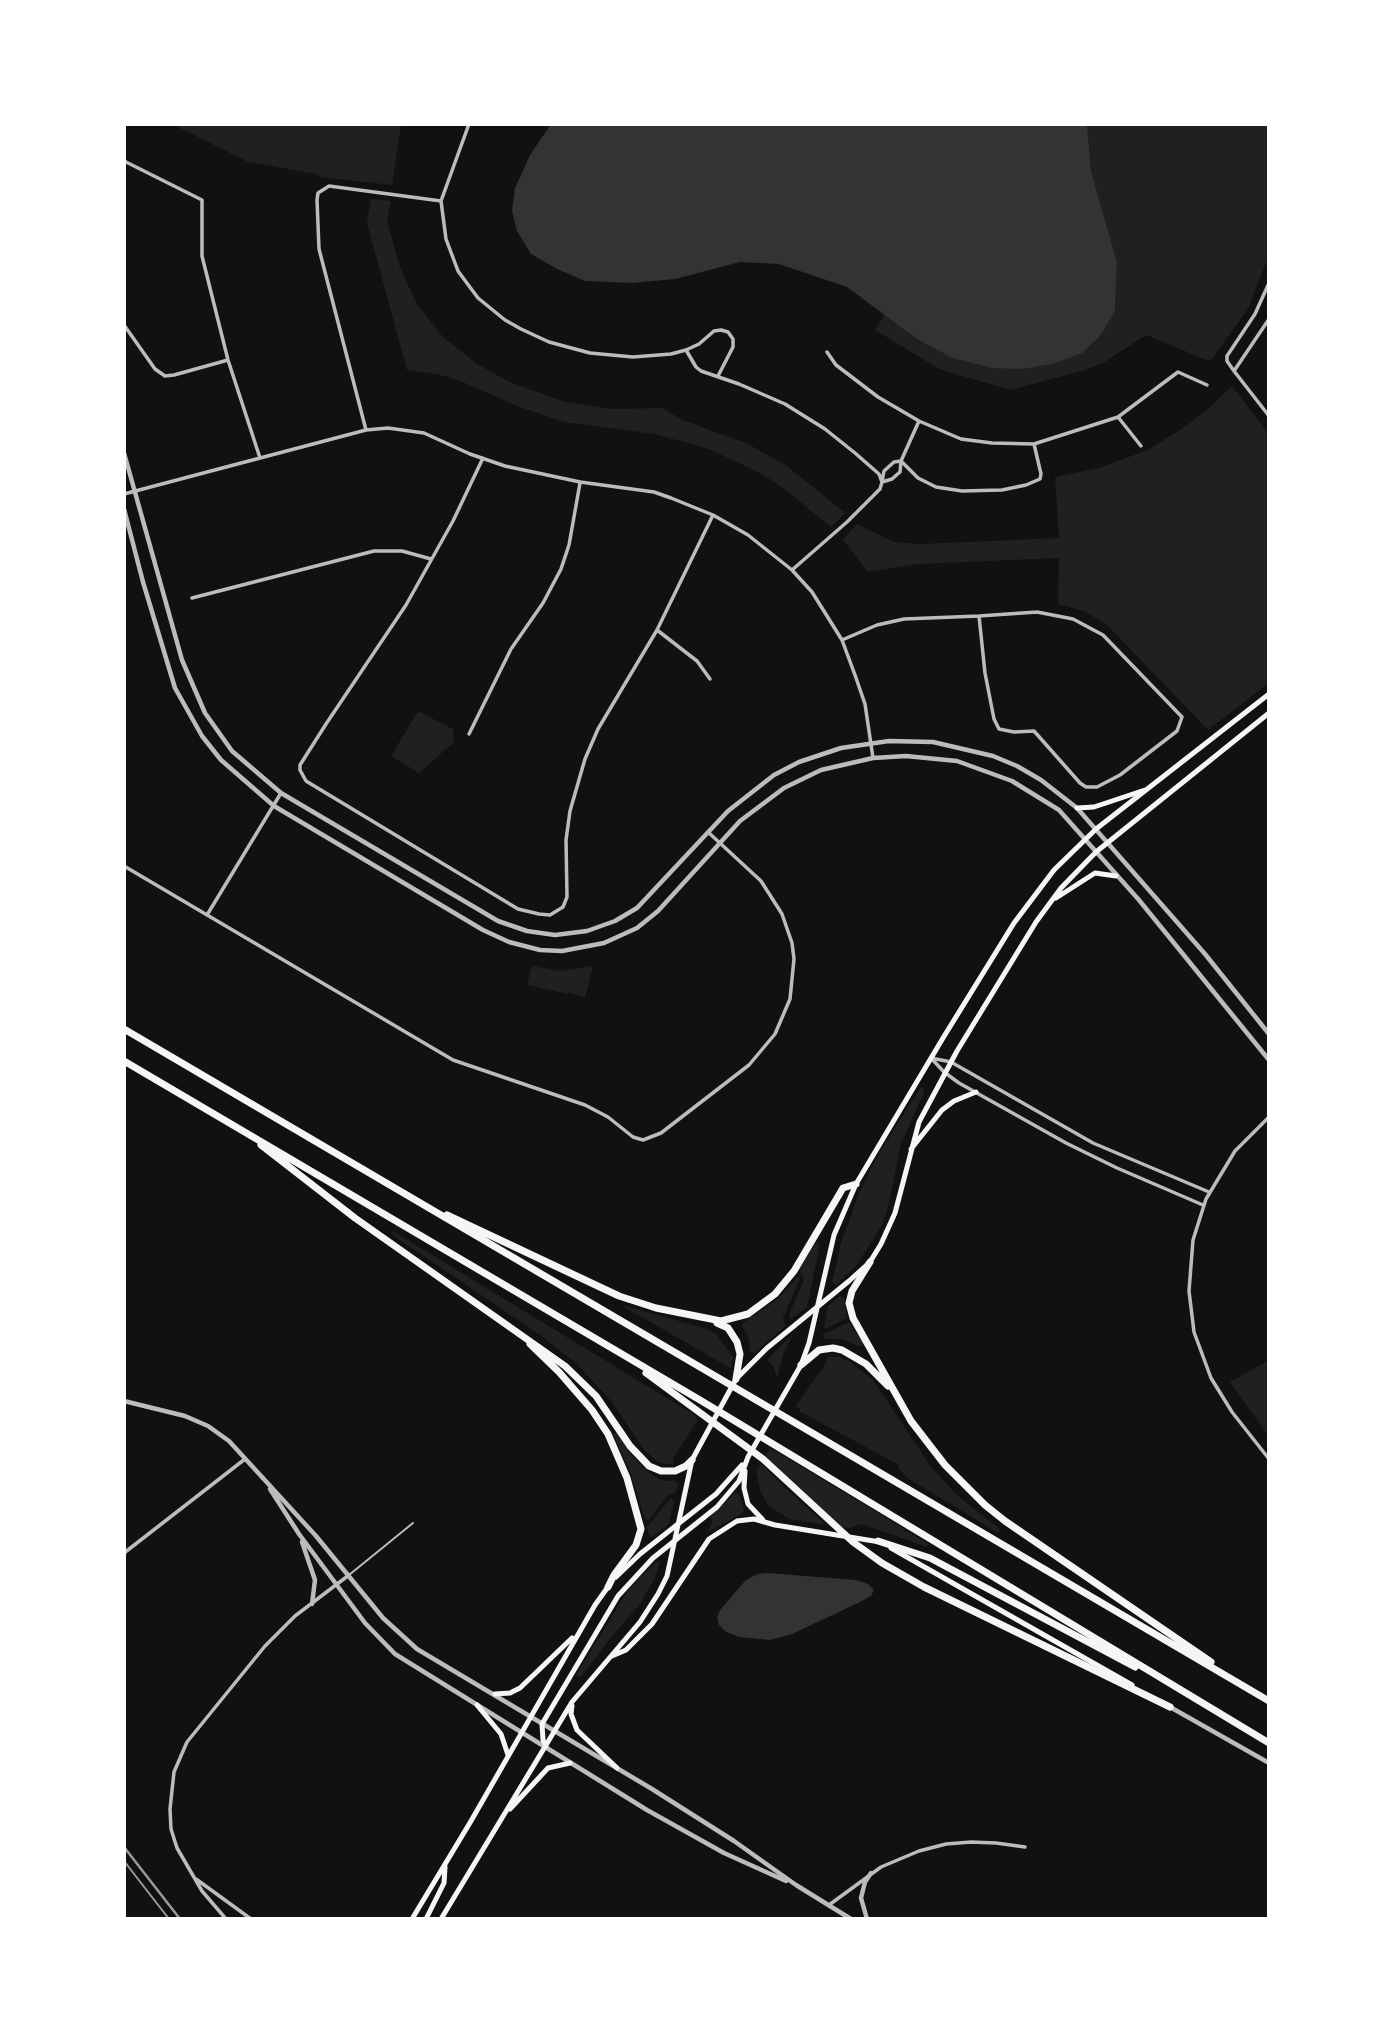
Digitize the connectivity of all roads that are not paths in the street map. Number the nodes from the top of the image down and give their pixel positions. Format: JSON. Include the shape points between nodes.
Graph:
{"nodes":[{"id":1,"x":469,"y":124,"type":"edge"},
{"id":2,"x":124,"y":161,"type":"edge"},
{"id":3,"x":441,"y":201,"type":"junction"},
{"id":4,"x":1269,"y":283,"type":"edge"},
{"id":5,"x":1269,"y":320,"type":"edge"},
{"id":6,"x":125,"y":327,"type":"edge"},
{"id":7,"x":686,"y":350,"type":"junction"},
{"id":8,"x":827,"y":352,"type":"dead end"},
{"id":9,"x":228,"y":360,"type":"junction"},
{"id":10,"x":1234,"y":371,"type":"junction"},
{"id":11,"x":718,"y":376,"type":"junction"},
{"id":12,"x":1207,"y":385,"type":"dead end"},
{"id":13,"x":1269,"y":416,"type":"edge"},
{"id":14,"x":1118,"y":418,"type":"junction"},
{"id":15,"x":919,"y":421,"type":"junction"},
{"id":16,"x":366,"y":430,"type":"junction"},
{"id":17,"x":1034,"y":444,"type":"junction"},
{"id":18,"x":1141,"y":446,"type":"dead end"},
{"id":19,"x":124,"y":453,"type":"edge"},
{"id":20,"x":260,"y":458,"type":"junction"},
{"id":21,"x":484,"y":458,"type":"junction"},
{"id":22,"x":901,"y":461,"type":"junction"},
{"id":23,"x":580,"y":482,"type":"junction"},
{"id":24,"x":883,"y":482,"type":"junction"},
{"id":25,"x":136,"y":491,"type":"junction"},
{"id":26,"x":124,"y":494,"type":"edge"},
{"id":27,"x":124,"y":509,"type":"edge"},
{"id":28,"x":713,"y":515,"type":"junction"},
{"id":29,"x":432,"y":559,"type":"junction"},
{"id":30,"x":792,"y":570,"type":"junction"},
{"id":31,"x":192,"y":598,"type":"dead end"},
{"id":32,"x":979,"y":616,"type":"junction"},
{"id":33,"x":657,"y":631,"type":"junction"},
{"id":34,"x":842,"y":640,"type":"junction"},
{"id":35,"x":710,"y":679,"type":"dead end"},
{"id":36,"x":1269,"y":694,"type":"edge"},
{"id":37,"x":1269,"y":713,"type":"edge"},
{"id":38,"x":469,"y":734,"type":"dead end"},
{"id":39,"x":871,"y":742,"type":"junction"},
{"id":40,"x":873,"y":758,"type":"junction"},
{"id":41,"x":1151,"y":788,"type":"junction"},
{"id":42,"x":281,"y":793,"type":"junction"},
{"id":43,"x":274,"y":806,"type":"junction"},
{"id":44,"x":1077,"y":808,"type":"junction"},
{"id":45,"x":1096,"y":829,"type":"junction"},
{"id":46,"x":708,"y":832,"type":"junction"},
{"id":47,"x":1086,"y":839,"type":"junction"},
{"id":48,"x":720,"y":842,"type":"junction"},
{"id":49,"x":1108,"y":842,"type":"junction"},
{"id":50,"x":1096,"y":852,"type":"junction"},
{"id":51,"x":124,"y":866,"type":"edge"},
{"id":52,"x":1116,"y":876,"type":"junction"},
{"id":53,"x":1051,"y":902,"type":"junction"},
{"id":54,"x":207,"y":915,"type":"junction"},
{"id":55,"x":124,"y":1030,"type":"edge"},
{"id":56,"x":1269,"y":1034,"type":"edge"},
{"id":57,"x":931,"y":1058,"type":"junction"},
{"id":58,"x":1269,"y":1060,"type":"edge"},
{"id":59,"x":124,"y":1061,"type":"edge"},
{"id":60,"x":951,"y":1062,"type":"junction"},
{"id":61,"x":944,"y":1072,"type":"junction"},
{"id":62,"x":975,"y":1092,"type":"junction"},
{"id":63,"x":1269,"y":1118,"type":"edge"},
{"id":64,"x":236,"y":1126,"type":"junction"},
{"id":65,"x":909,"y":1152,"type":"junction"},
{"id":66,"x":856,"y":1184,"type":"junction"},
{"id":67,"x":1209,"y":1192,"type":"junction"},
{"id":68,"x":402,"y":1194,"type":"junction"},
{"id":69,"x":1203,"y":1205,"type":"junction"},
{"id":70,"x":870,"y":1262,"type":"junction"},
{"id":71,"x":815,"y":1309,"type":"junction"},
{"id":72,"x":705,"y":1319,"type":"junction"},
{"id":73,"x":520,"y":1334,"type":"junction"},
{"id":74,"x":606,"y":1344,"type":"junction"},
{"id":75,"x":801,"y":1365,"type":"junction"},
{"id":76,"x":736,"y":1378,"type":"junction"},
{"id":77,"x":897,"y":1398,"type":"junction"},
{"id":78,"x":124,"y":1401,"type":"edge"},
{"id":79,"x":748,"y":1457,"type":"junction"},
{"id":80,"x":246,"y":1458,"type":"junction"},
{"id":81,"x":1269,"y":1459,"type":"edge"},
{"id":82,"x":692,"y":1460,"type":"junction"},
{"id":83,"x":262,"y":1476,"type":"junction"},
{"id":84,"x":766,"y":1522,"type":"junction"},
{"id":85,"x":413,"y":1523,"type":"dead end"},
{"id":86,"x":678,"y":1525,"type":"junction"},
{"id":87,"x":299,"y":1534,"type":"junction"},
{"id":88,"x":675,"y":1540,"type":"junction"},
{"id":89,"x":878,"y":1541,"type":"junction"},
{"id":90,"x":124,"y":1553,"type":"edge"},
{"id":91,"x":349,"y":1575,"type":"junction"},
{"id":92,"x":337,"y":1586,"type":"junction"},
{"id":93,"x":608,"y":1587,"type":"junction"},
{"id":94,"x":312,"y":1604,"type":"junction"},
{"id":95,"x":579,"y":1631,"type":"junction"},
{"id":96,"x":609,"y":1658,"type":"junction"},
{"id":97,"x":495,"y":1694,"type":"junction"},
{"id":98,"x":1194,"y":1698,"type":"junction"},
{"id":99,"x":1266,"y":1699,"type":"edge"},
{"id":100,"x":572,"y":1703,"type":"junction"},
{"id":101,"x":477,"y":1705,"type":"junction"},
{"id":102,"x":1170,"y":1707,"type":"junction"},
{"id":103,"x":530,"y":1716,"type":"junction"},
{"id":104,"x":542,"y":1724,"type":"junction"},
{"id":105,"x":555,"y":1731,"type":"junction"},
{"id":106,"x":522,"y":1732,"type":"junction"},
{"id":107,"x":1269,"y":1743,"type":"edge"},
{"id":108,"x":546,"y":1746,"type":"junction"},
{"id":109,"x":508,"y":1756,"type":"junction"},
{"id":110,"x":570,"y":1763,"type":"junction"},
{"id":111,"x":1269,"y":1763,"type":"edge"},
{"id":112,"x":617,"y":1768,"type":"junction"},
{"id":113,"x":497,"y":1825,"type":"junction"},
{"id":114,"x":1025,"y":1847,"type":"dead end"},
{"id":115,"x":445,"y":1864,"type":"junction"},
{"id":116,"x":871,"y":1873,"type":"junction"},
{"id":117,"x":195,"y":1877,"type":"junction"},
{"id":118,"x":796,"y":1885,"type":"junction"},
{"id":119,"x":830,"y":1906,"type":"junction"},
{"id":120,"x":226,"y":1919,"type":"edge"},
{"id":121,"x":251,"y":1919,"type":"edge"},
{"id":122,"x":412,"y":1919,"type":"edge"},
{"id":123,"x":426,"y":1919,"type":"edge"},
{"id":124,"x":441,"y":1919,"type":"edge"},
{"id":125,"x":851,"y":1919,"type":"edge"},
{"id":126,"x":867,"y":1919,"type":"edge"}],
"edges":[{"from":1,"to":3,"type":"street"},
{"from":2,"to":9,"type":"street","via":[[202,200],[202,256]]},
{"from":3,"to":7,"type":"street","via":[[446,239],[458,271],[478,298],[505,320],[549,342],[590,353],[633,357]]},
{"from":3,"to":16,"type":"street","via":[[329,186],[318,193],[321,258]]},
{"from":4,"to":10,"type":"street","via":[[1227,356]]},
{"from":5,"to":10,"type":"street"},
{"from":6,"to":9,"type":"street","via":[[165,376]]},
{"from":7,"to":11,"type":"street","via":[[696,367]]},
{"from":7,"to":11,"type":"street","via":[[714,331],[728,332],[733,347]]},
{"from":8,"to":15,"type":"street","via":[[836,365],[878,397]]},
{"from":9,"to":20,"type":"street"},
{"from":10,"to":13,"type":"street"},
{"from":11,"to":24,"type":"street","via":[[785,404],[825,429]]},
{"from":12,"to":14,"type":"street","via":[[1178,372]]},
{"from":14,"to":17,"type":"street"},
{"from":14,"to":18,"type":"street"},
{"from":15,"to":17,"type":"street","via":[[961,439]]},
{"from":15,"to":22,"type":"street"},
{"from":16,"to":20,"type":"street"},
{"from":16,"to":21,"type":"street","via":[[413,430]]},
{"from":17,"to":22,"type":"street","via":[[1040,479],[1002,489],[962,491],[936,486],[918,478]]},
{"from":19,"to":25,"type":"street"},
{"from":20,"to":25,"type":"street"},
{"from":21,"to":23,"type":"street"},
{"from":21,"to":29,"type":"street"},
{"from":22,"to":24,"type":"street","via":[[900,472]]},
{"from":22,"to":24,"type":"street","via":[[884,471]]},
{"from":23,"to":28,"type":"street","via":[[654,492]]},
{"from":23,"to":38,"type":"street","via":[[561,569],[511,649]]},
{"from":24,"to":30,"type":"street","via":[[847,522]]},
{"from":25,"to":26,"type":"street"},
{"from":25,"to":42,"type":"street","via":[[190,682],[232,751]]},
{"from":27,"to":43,"type":"street","via":[[180,697],[221,760]]},
{"from":28,"to":30,"type":"street","via":[[748,535]]},
{"from":28,"to":33,"type":"street"},
{"from":29,"to":31,"type":"street","via":[[402,551],[374,551]]},
{"from":29,"to":33,"type":"street","via":[[300,770],[306,781],[519,909],[550,915],[563,907],[568,825],[584,759]]},
{"from":30,"to":34,"type":"street"},
{"from":32,"to":32,"type":"street","via":[[1038,612],[1087,625],[1113,644],[1179,713],[1180,727],[1121,775],[1097,787],[1086,787],[1034,731],[999,729],[990,710]]},
{"from":32,"to":34,"type":"street","via":[[904,619]]},
{"from":33,"to":35,"type":"street","via":[[697,661]]},
{"from":34,"to":39,"type":"street","via":[[865,704]]},
{"from":36,"to":41,"type":"main road"},
{"from":37,"to":49,"type":"main road"},
{"from":39,"to":40,"type":"street"},
{"from":39,"to":44,"type":"street","via":[[933,742],[993,756],[1041,780]]},
{"from":39,"to":46,"type":"street","via":[[828,752],[774,775]]},
{"from":40,"to":47,"type":"street","via":[[926,757],[986,770],[1034,792]]},
{"from":40,"to":48,"type":"street","via":[[821,771],[784,788]]},
{"from":41,"to":44,"type":"main road"},
{"from":41,"to":45,"type":"main road"},
{"from":42,"to":43,"type":"street"},
{"from":42,"to":46,"type":"street","via":[[498,921],[527,932],[555,935],[600,927],[637,908]]},
{"from":43,"to":48,"type":"street","via":[[474,924],[509,942],[540,950],[590,947],[637,928]]},
{"from":43,"to":54,"type":"street"},
{"from":44,"to":45,"type":"street"},
{"from":45,"to":47,"type":"main road"},
{"from":45,"to":49,"type":"street"},
{"from":46,"to":48,"type":"street"},
{"from":47,"to":50,"type":"street"},
{"from":47,"to":57,"type":"main road","via":[[1054,870],[1021,914]]},
{"from":48,"to":54,"type":"street","via":[[761,881],[782,914],[794,959],[790,999],[775,1034],[749,1065],[649,1139],[633,1137],[586,1105],[453,1060]]},
{"from":49,"to":50,"type":"main road"},
{"from":49,"to":56,"type":"street"},
{"from":50,"to":52,"type":"street"},
{"from":50,"to":53,"type":"main road"},
{"from":51,"to":54,"type":"street"},
{"from":52,"to":53,"type":"main road","via":[[1095,873]]},
{"from":52,"to":58,"type":"street"},
{"from":53,"to":60,"type":"main road","via":[[1005,968]]},
{"from":55,"to":68,"type":"highway"},
{"from":57,"to":60,"type":"street"},
{"from":57,"to":61,"type":"street"},
{"from":57,"to":66,"type":"main road"},
{"from":59,"to":64,"type":"highway"},
{"from":60,"to":61,"type":"main road"},
{"from":60,"to":67,"type":"street","via":[[1093,1143]]},
{"from":61,"to":62,"type":"street"},
{"from":61,"to":65,"type":"main road"},
{"from":62,"to":65,"type":"main road","via":[[942,1110]]},
{"from":62,"to":69,"type":"street","via":[[1066,1143]]},
{"from":63,"to":67,"type":"street","via":[[1235,1150]]},
{"from":64,"to":73,"type":"highway"},
{"from":64,"to":74,"type":"highway"},
{"from":65,"to":70,"type":"main road","via":[[890,1228]]},
{"from":66,"to":71,"type":"main road","via":[[834,1235]]},
{"from":66,"to":72,"type":"highway","via":[[843,1188],[794,1272],[775,1294],[735,1319]]},
{"from":67,"to":69,"type":"street"},
{"from":68,"to":72,"type":"highway","via":[[619,1296]]},
{"from":68,"to":99,"type":"highway"},
{"from":69,"to":81,"type":"street","via":[[1189,1273],[1194,1332],[1219,1392]]},
{"from":70,"to":71,"type":"main road"},
{"from":70,"to":77,"type":"highway","via":[[849,1303]]},
{"from":71,"to":75,"type":"main road"},
{"from":71,"to":76,"type":"main road"},
{"from":72,"to":76,"type":"highway","via":[[735,1336],[740,1354]]},
{"from":73,"to":82,"type":"highway","via":[[596,1396],[649,1466],[675,1471]]},
{"from":73,"to":93,"type":"highway","via":[[592,1410],[627,1478],[641,1525],[639,1538]]},
{"from":74,"to":98,"type":"highway"},
{"from":74,"to":102,"type":"highway","via":[[763,1459],[882,1563]]},
{"from":75,"to":77,"type":"highway","via":[[819,1350],[842,1350],[866,1364]]},
{"from":75,"to":79,"type":"main road"},
{"from":76,"to":82,"type":"main road"},
{"from":77,"to":99,"type":"highway","via":[[937,1455],[985,1505]]},
{"from":78,"to":80,"type":"street","via":[[197,1421]]},
{"from":79,"to":84,"type":"main road","via":[[745,1496],[752,1511]]},
{"from":79,"to":86,"type":"main road","via":[[716,1494]]},
{"from":79,"to":88,"type":"main road","via":[[729,1494]]},
{"from":80,"to":83,"type":"street"},
{"from":80,"to":90,"type":"street"},
{"from":82,"to":86,"type":"main road"},
{"from":83,"to":87,"type":"street"},
{"from":83,"to":91,"type":"street"},
{"from":84,"to":89,"type":"main road"},
{"from":84,"to":96,"type":"main road","via":[[745,1519],[715,1535],[652,1624],[626,1650]]},
{"from":85,"to":91,"type":"lane"},
{"from":86,"to":88,"type":"main road"},
{"from":86,"to":93,"type":"main road","via":[[639,1554]]},
{"from":87,"to":92,"type":"street"},
{"from":87,"to":94,"type":"street","via":[[315,1580]]},
{"from":88,"to":96,"type":"main road","via":[[667,1576],[650,1608]]},
{"from":88,"to":104,"type":"main road","via":[[618,1596]]},
{"from":89,"to":98,"type":"highway","via":[[930,1558]]},
{"from":89,"to":102,"type":"main road"},
{"from":91,"to":92,"type":"street"},
{"from":91,"to":97,"type":"street","via":[[408,1642]]},
{"from":92,"to":94,"type":"street"},
{"from":92,"to":101,"type":"street","via":[[395,1654]]},
{"from":93,"to":95,"type":"main road"},
{"from":94,"to":117,"type":"street","via":[[265,1646],[182,1751],[171,1784],[171,1829]]},
{"from":95,"to":97,"type":"main road","via":[[520,1688]]},
{"from":95,"to":103,"type":"main road"},
{"from":96,"to":100,"type":"main road"},
{"from":97,"to":103,"type":"street"},
{"from":98,"to":107,"type":"highway"},
{"from":100,"to":105,"type":"main road"},
{"from":100,"to":112,"type":"main road","via":[[577,1730]]},
{"from":101,"to":106,"type":"street"},
{"from":101,"to":109,"type":"main road","via":[[500,1734]]},
{"from":102,"to":111,"type":"street"},
{"from":103,"to":104,"type":"street"},
{"from":103,"to":106,"type":"main road"},
{"from":104,"to":105,"type":"street"},
{"from":104,"to":108,"type":"main road"},
{"from":105,"to":108,"type":"main road"},
{"from":105,"to":112,"type":"street"},
{"from":106,"to":108,"type":"street"},
{"from":106,"to":109,"type":"main road"},
{"from":108,"to":110,"type":"street"},
{"from":108,"to":113,"type":"main road"},
{"from":109,"to":115,"type":"main road"},
{"from":110,"to":113,"type":"main road","via":[[548,1768]]},
{"from":110,"to":118,"type":"street","via":[[724,1853]]},
{"from":112,"to":118,"type":"street"},
{"from":113,"to":124,"type":"main road"},
{"from":114,"to":116,"type":"street","via":[[946,1844],[906,1855]]},
{"from":115,"to":122,"type":"main road"},
{"from":115,"to":123,"type":"main road","via":[[444,1883]]},
{"from":116,"to":119,"type":"street"},
{"from":116,"to":126,"type":"street","via":[[861,1898]]},
{"from":117,"to":120,"type":"street"},
{"from":117,"to":121,"type":"street"},
{"from":118,"to":119,"type":"street"},
{"from":119,"to":125,"type":"street"}]}
